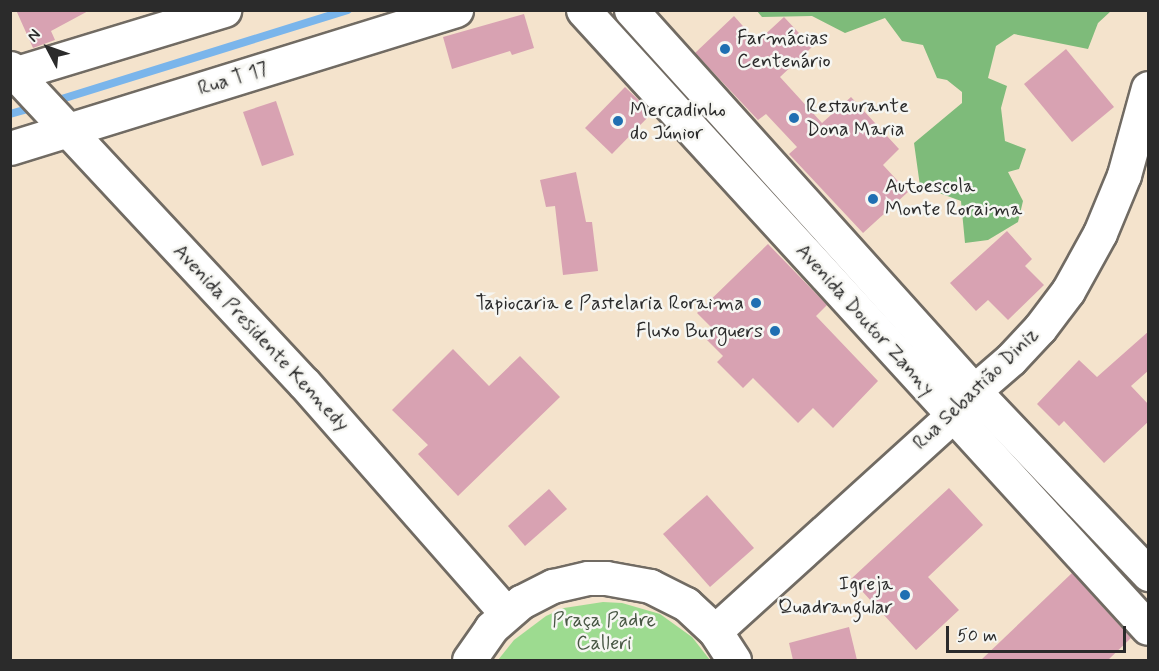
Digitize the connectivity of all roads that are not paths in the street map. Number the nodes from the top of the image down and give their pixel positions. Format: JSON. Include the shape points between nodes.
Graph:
{"nodes":[{"id":1,"x":224,"y":10,"type":"edge"},
{"id":2,"x":456,"y":10,"type":"edge"},
{"id":3,"x":583,"y":10,"type":"edge"},
{"id":4,"x":631,"y":10,"type":"edge"},
{"id":5,"x":12,"y":72,"type":"edge"},
{"id":6,"x":1149,"y":87,"type":"edge"},
{"id":7,"x":67,"y":130,"type":"junction"},
{"id":8,"x":10,"y":148,"type":"edge"},
{"id":9,"x":974,"y":391,"type":"junction"},
{"id":10,"x":952,"y":416,"type":"junction"},
{"id":11,"x":1149,"y":574,"type":"edge"},
{"id":12,"x":506,"y":613,"type":"junction"},
{"id":13,"x":1149,"y":628,"type":"edge"},
{"id":14,"x":715,"y":631,"type":"junction"},
{"id":15,"x":469,"y":660,"type":"edge"},
{"id":16,"x":734,"y":660,"type":"edge"}],
"edges":[{"from":1,"to":5,"type":"street"},
{"from":2,"to":7,"type":"street","name":"Rua T 17"},
{"from":3,"to":10,"type":"street","name":"Avenida Doutor Zanny"},
{"from":4,"to":9,"type":"street","name":"Avenida Doutor Zanny"},
{"from":5,"to":7,"type":"street","name":"Avenida Presidente Kennedy"},
{"from":6,"to":9,"type":"street","name":"Rua Sebastião Diniz","via":[[1124,176],[1100,233],[1068,291],[1011,359]]},
{"from":7,"to":8,"type":"street","name":"Rua T 17"},
{"from":7,"to":12,"type":"street","name":"Avenida Presidente Kennedy","via":[[304,383]]},
{"from":9,"to":10,"type":"street","name":"Rua Sebastião Diniz"},
{"from":9,"to":11,"type":"street","name":"Avenida Doutor Zanny"},
{"from":10,"to":13,"type":"street","name":"Avenida Doutor Zanny"},
{"from":10,"to":14,"type":"street","name":"Rua Sebastião Diniz"},
{"from":12,"to":14,"type":"street","via":[[553,586],[588,578],[624,579],[650,585],[674,597]]},
{"from":12,"to":15,"type":"street","via":[[491,627]]},
{"from":14,"to":16,"type":"street"}]}
